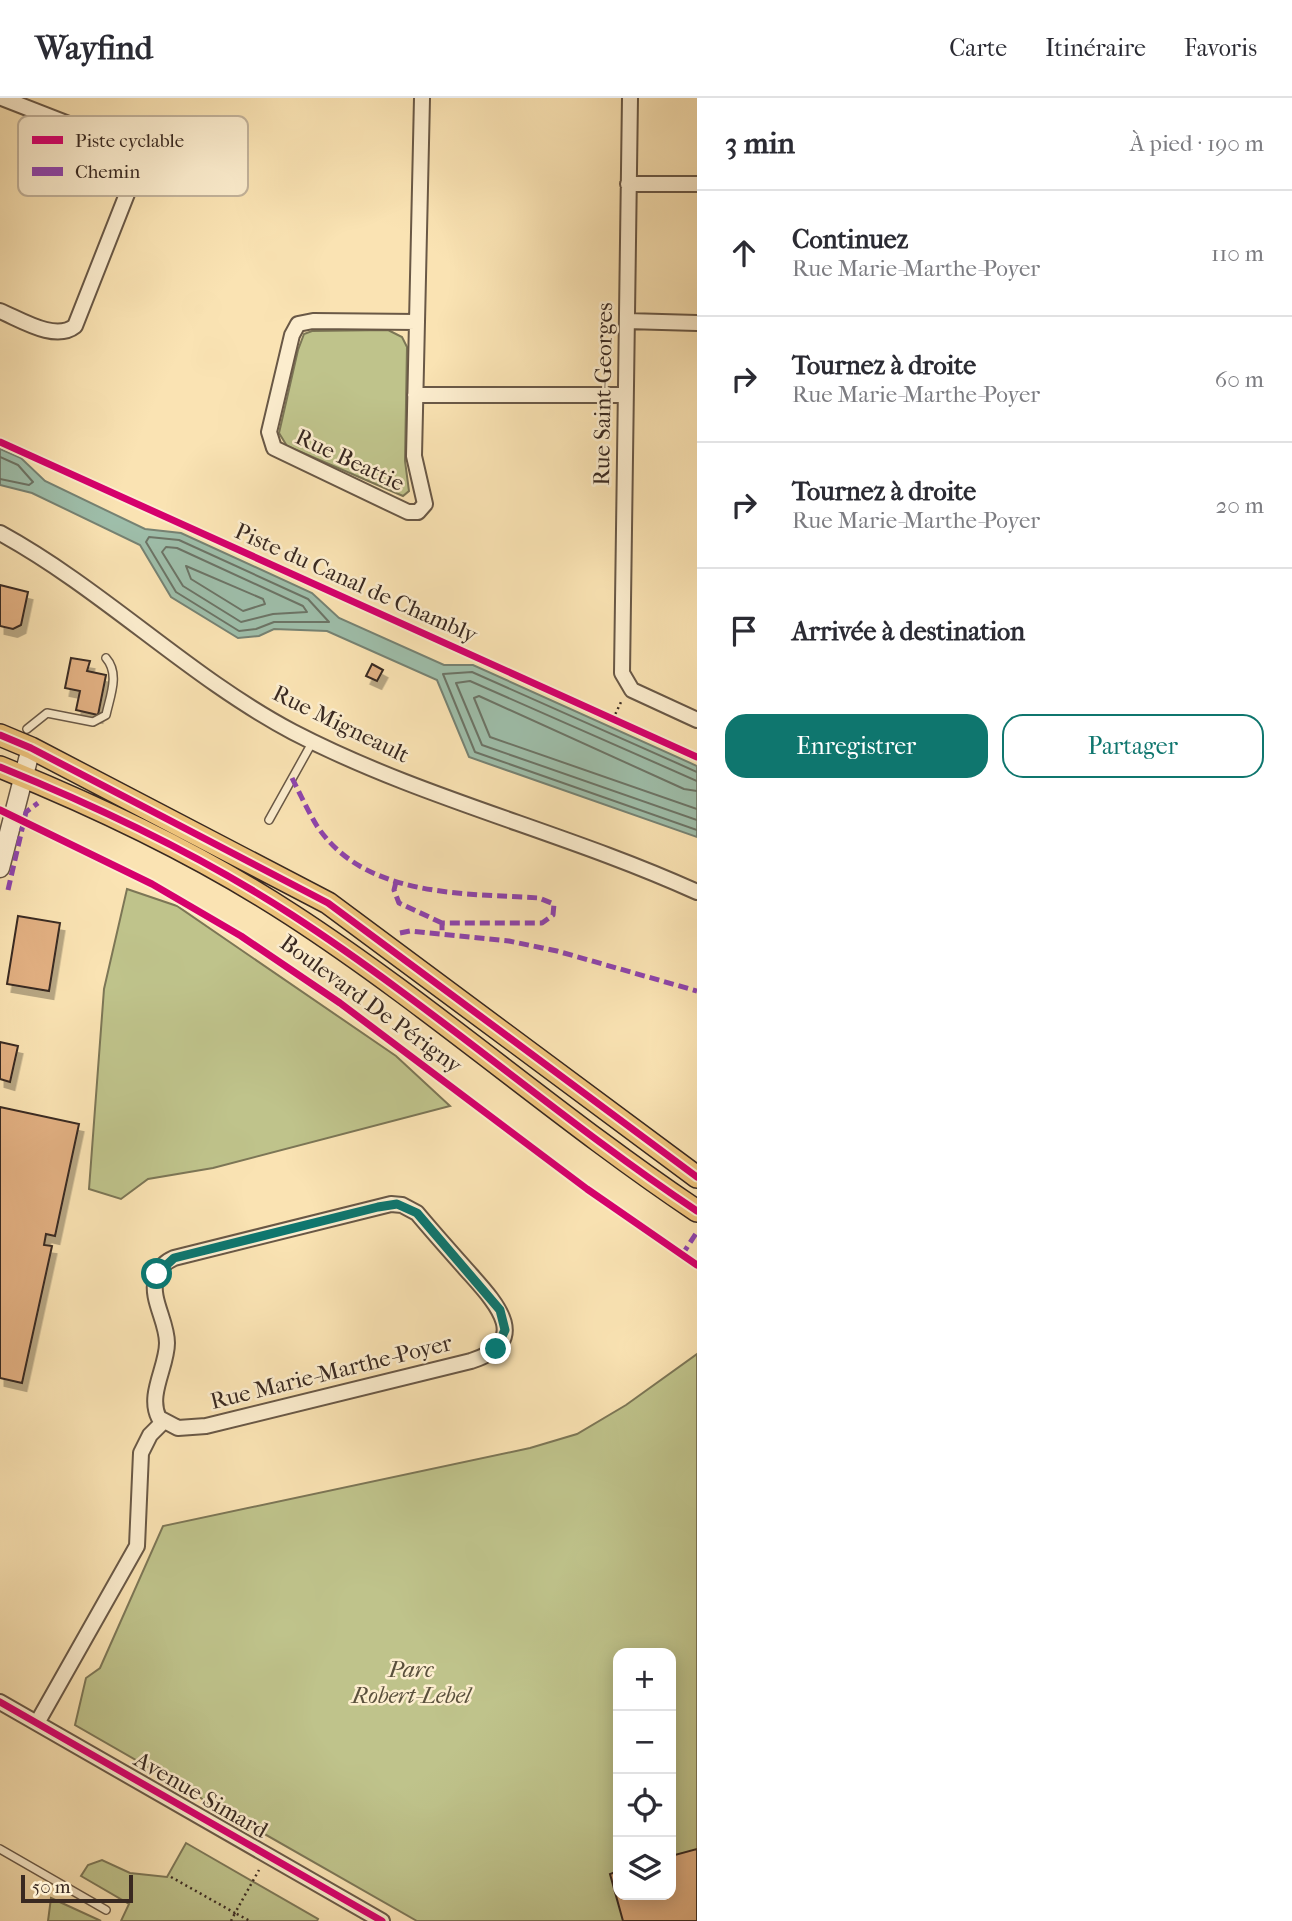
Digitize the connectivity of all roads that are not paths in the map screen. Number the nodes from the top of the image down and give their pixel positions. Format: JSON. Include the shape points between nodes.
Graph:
{"nodes":[{"id":1,"x":2,"y":98,"type":"edge"},
{"id":2,"x":422,"y":98,"type":"edge"},
{"id":3,"x":629,"y":98,"type":"edge"},
{"id":4,"x":48,"y":116,"type":"edge"},
{"id":5,"x":628,"y":184,"type":"junction"},
{"id":6,"x":697,"y":184,"type":"edge"},
{"id":7,"x":126,"y":196,"type":"edge"},
{"id":8,"x":0,"y":311,"type":"edge"},
{"id":9,"x":627,"y":321,"type":"junction"},
{"id":10,"x":417,"y":322,"type":"junction"},
{"id":11,"x":697,"y":323,"type":"edge"},
{"id":12,"x":415,"y":395,"type":"junction"},
{"id":13,"x":625,"y":395,"type":"junction"},
{"id":14,"x":0,"y":533,"type":"edge"},
{"id":15,"x":106,"y":657,"type":"dead end"},
{"id":16,"x":697,"y":720,"type":"edge"},
{"id":17,"x":0,"y":736,"type":"edge"},
{"id":18,"x":29,"y":739,"type":"junction"},
{"id":19,"x":313,"y":741,"type":"junction"},
{"id":20,"x":0,"y":767,"type":"edge"},
{"id":21,"x":22,"y":776,"type":"junction"},
{"id":22,"x":270,"y":820,"type":"dead end"},
{"id":23,"x":0,"y":868,"type":"edge"},
{"id":24,"x":697,"y":892,"type":"edge"},
{"id":25,"x":697,"y":1177,"type":"edge"},
{"id":26,"x":697,"y":1211,"type":"edge"},
{"id":27,"x":163,"y":1422,"type":"junction"},
{"id":28,"x":0,"y":1702,"type":"edge"},
{"id":29,"x":37,"y":1723,"type":"junction"},
{"id":30,"x":0,"y":1849,"type":"edge"},
{"id":31,"x":106,"y":1910,"type":"dead end"},
{"id":32,"x":382,"y":1921,"type":"edge"}],
"edges":[{"from":1,"to":4,"type":"street"},
{"from":2,"to":10,"type":"street","name":"Rue Beattie"},
{"from":3,"to":5,"type":"street","name":"Rue Saint-Georges"},
{"from":5,"to":6,"type":"street"},
{"from":5,"to":9,"type":"street","name":"Rue Saint-Georges"},
{"from":7,"to":8,"type":"street","via":[[75,326],[53,331]]},
{"from":9,"to":11,"type":"street"},
{"from":9,"to":13,"type":"street","name":"Rue Saint-Georges"},
{"from":10,"to":12,"type":"street","name":"Rue Beattie"},
{"from":10,"to":12,"type":"street","name":"Rue Beattie","via":[[298,324],[269,432],[271,443],[285,456],[401,509],[418,512],[426,497],[414,466]]},
{"from":12,"to":13,"type":"street"},
{"from":13,"to":16,"type":"street","name":"Rue Saint-Georges","via":[[624,680],[630,688]]},
{"from":14,"to":19,"type":"street","name":"Rue Migneault","via":[[80,581],[254,708]]},
{"from":15,"to":18,"type":"lane","via":[[114,679],[106,715],[93,722],[47,713]]},
{"from":17,"to":18,"type":"main road"},
{"from":18,"to":21,"type":"street"},
{"from":18,"to":25,"type":"main road","via":[[328,902]]},
{"from":19,"to":22,"type":"lane"},
{"from":19,"to":24,"type":"street","name":"Rue Migneault"},
{"from":20,"to":21,"type":"main road","name":"Boulevard De Périgny"},
{"from":21,"to":23,"type":"street"},
{"from":21,"to":26,"type":"main road","name":"Boulevard De Périgny","via":[[133,825],[294,916]]},
{"from":27,"to":27,"type":"street","name":"Rue Marie-Marthe-Poyer","via":[[155,1404],[167,1341],[155,1286],[160,1268],[174,1258],[402,1205],[417,1213],[504,1320],[499,1345],[471,1361],[206,1426],[187,1429]]},
{"from":27,"to":29,"type":"street","via":[[141,1453],[137,1546]]},
{"from":28,"to":29,"type":"street","name":"Avenue Simard"},
{"from":29,"to":32,"type":"street","name":"Avenue Simard"},
{"from":30,"to":31,"type":"lane"}]}
